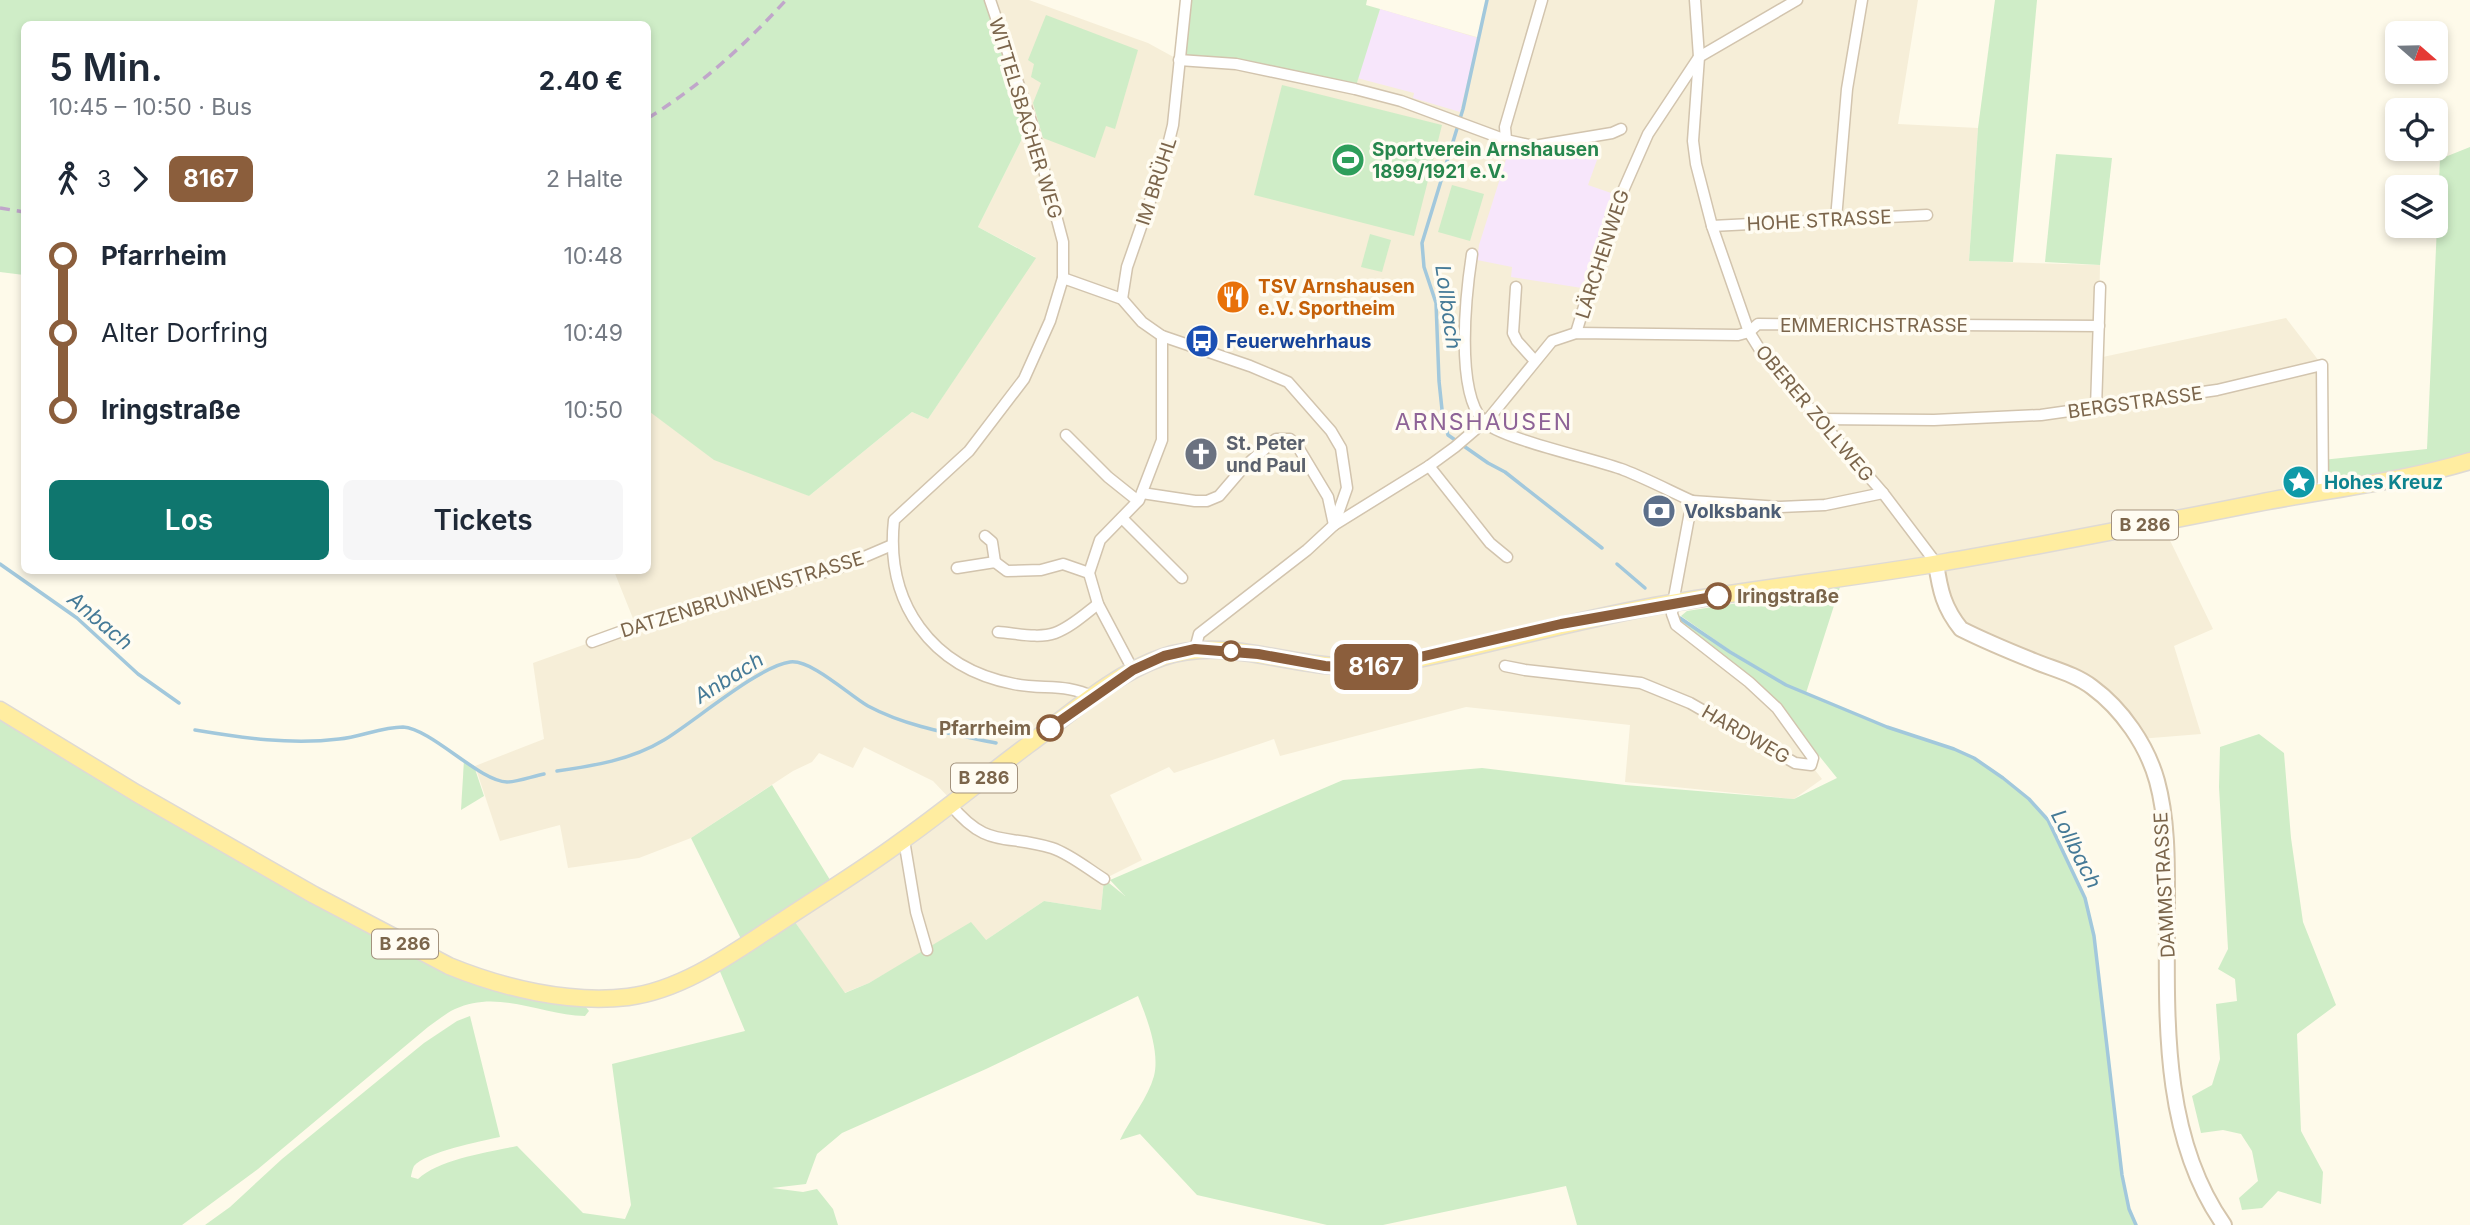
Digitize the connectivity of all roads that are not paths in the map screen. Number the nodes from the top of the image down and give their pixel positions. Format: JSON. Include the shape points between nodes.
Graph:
{"nodes":[{"id":1,"x":990,"y":0,"type":"edge"},
{"id":2,"x":1186,"y":0,"type":"edge"},
{"id":3,"x":1542,"y":0,"type":"edge"},
{"id":4,"x":1695,"y":0,"type":"edge"},
{"id":5,"x":1797,"y":0,"type":"edge"},
{"id":6,"x":1862,"y":0,"type":"edge"},
{"id":7,"x":1781,"y":5,"type":"edge"},
{"id":8,"x":1699,"y":57,"type":"junction"},
{"id":9,"x":1179,"y":60,"type":"junction"},
{"id":10,"x":1621,"y":129,"type":"dead end"},
{"id":11,"x":1506,"y":140,"type":"junction"},
{"id":12,"x":1927,"y":215,"type":"dead end"},
{"id":13,"x":1836,"y":219,"type":"junction"},
{"id":14,"x":1712,"y":226,"type":"junction"},
{"id":15,"x":1472,"y":254,"type":"dead end"},
{"id":16,"x":1063,"y":278,"type":"junction"},
{"id":17,"x":1516,"y":287,"type":"dead end"},
{"id":18,"x":2101,"y":287,"type":"dead end"},
{"id":19,"x":1122,"y":299,"type":"junction"},
{"id":20,"x":2099,"y":326,"type":"junction"},
{"id":21,"x":1749,"y":332,"type":"junction"},
{"id":22,"x":1576,"y":333,"type":"junction"},
{"id":23,"x":1162,"y":336,"type":"junction"},
{"id":24,"x":1535,"y":360,"type":"junction"},
{"id":25,"x":2096,"y":408,"type":"junction"},
{"id":26,"x":1819,"y":419,"type":"junction"},
{"id":27,"x":1484,"y":422,"type":"junction"},
{"id":28,"x":1066,"y":435,"type":"dead end"},
{"id":29,"x":2470,"y":461,"type":"edge"},
{"id":30,"x":1429,"y":466,"type":"junction"},
{"id":31,"x":2323,"y":491,"type":"junction"},
{"id":32,"x":1883,"y":493,"type":"junction"},
{"id":33,"x":1140,"y":497,"type":"junction"},
{"id":34,"x":1692,"y":501,"type":"junction"},
{"id":35,"x":1122,"y":518,"type":"junction"},
{"id":36,"x":1334,"y":525,"type":"junction"},
{"id":37,"x":985,"y":536,"type":"dead end"},
{"id":38,"x":891,"y":545,"type":"junction"},
{"id":39,"x":1507,"y":557,"type":"dead end"},
{"id":40,"x":995,"y":562,"type":"junction"},
{"id":41,"x":1936,"y":564,"type":"junction"},
{"id":42,"x":957,"y":568,"type":"dead end"},
{"id":43,"x":1089,"y":573,"type":"junction"},
{"id":44,"x":1182,"y":578,"type":"dead end"},
{"id":45,"x":1673,"y":603,"type":"junction"},
{"id":46,"x":1098,"y":604,"type":"junction"},
{"id":47,"x":998,"y":632,"type":"dead end"},
{"id":48,"x":592,"y":642,"type":"dead end"},
{"id":49,"x":1195,"y":649,"type":"junction"},
{"id":50,"x":1505,"y":666,"type":"dead end"},
{"id":51,"x":1133,"y":670,"type":"junction"},
{"id":52,"x":1093,"y":697,"type":"junction"},
{"id":53,"x":0,"y":710,"type":"edge"},
{"id":54,"x":950,"y":804,"type":"junction"},
{"id":55,"x":904,"y":840,"type":"junction"},
{"id":56,"x":1104,"y":879,"type":"dead end"},
{"id":57,"x":927,"y":950,"type":"dead end"},
{"id":58,"x":2224,"y":1225,"type":"edge"}],
"edges":[{"from":1,"to":16,"type":"street","name":"WITTELSBACHER WEG","via":[[1031,121],[1063,242]]},
{"from":2,"to":9,"type":"street","name":"IM BRÜHL"},
{"from":3,"to":11,"type":"street","via":[[1504,127]]},
{"from":4,"to":8,"type":"street","name":"OBERER ZOLLWEG"},
{"from":5,"to":7,"type":"street","name":"LÄRCHENWEG"},
{"from":6,"to":13,"type":"street","via":[[1847,89]]},
{"from":7,"to":8,"type":"street","name":"LÄRCHENWEG"},
{"from":8,"to":14,"type":"street","name":"OBERER ZOLLWEG","via":[[1693,141]]},
{"from":8,"to":22,"type":"street","name":"LÄRCHENWEG","via":[[1648,134],[1611,218]]},
{"from":9,"to":11,"type":"street","via":[[1236,64],[1355,89]]},
{"from":9,"to":19,"type":"street","name":"IM BRÜHL","via":[[1173,125],[1127,267]]},
{"from":10,"to":11,"type":"street","via":[[1534,146]]},
{"from":12,"to":13,"type":"street","name":"HOHE STRASSE"},
{"from":13,"to":14,"type":"street","name":"HOHE STRASSE"},
{"from":14,"to":21,"type":"street","name":"OBERER ZOLLWEG"},
{"from":15,"to":27,"type":"street","via":[[1467,371],[1472,401]]},
{"from":16,"to":19,"type":"street"},
{"from":16,"to":38,"type":"street","name":"WITTELSBACHER WEG","via":[[1024,379],[969,451],[894,520]]},
{"from":17,"to":24,"type":"street","via":[[1513,332]]},
{"from":18,"to":20,"type":"street"},
{"from":19,"to":23,"type":"street"},
{"from":20,"to":21,"type":"street","name":"EMMERICHSTRASSE","via":[[1758,324]]},
{"from":20,"to":25,"type":"street"},
{"from":21,"to":22,"type":"street","name":"EMMERICHSTRASSE"},
{"from":21,"to":26,"type":"street","name":"OBERER ZOLLWEG"},
{"from":22,"to":24,"type":"street","name":"EMMERICHSTRASSE","via":[[1552,341]]},
{"from":23,"to":33,"type":"street","via":[[1161,440]]},
{"from":23,"to":36,"type":"street","via":[[1282,378],[1303,397],[1341,448],[1347,488]]},
{"from":24,"to":27,"type":"street","name":"EMMERICHSTRASSE"},
{"from":25,"to":26,"type":"street","name":"BERGSTRASSE","via":[[1947,419]]},
{"from":25,"to":31,"type":"street","name":"BERGSTRASSE","via":[[2217,390],[2322,365]]},
{"from":26,"to":32,"type":"street","name":"OBERER ZOLLWEG"},
{"from":27,"to":30,"type":"street","name":"EMMERICHSTRASSE"},
{"from":27,"to":34,"type":"street","via":[[1513,436],[1623,470]]},
{"from":28,"to":33,"type":"street","via":[[1108,477]]},
{"from":29,"to":31,"type":"main road","number":"B 286","via":[[2425,475]]},
{"from":30,"to":36,"type":"street","name":"EMMERICHSTRASSE"},
{"from":30,"to":39,"type":"street","via":[[1490,543]]},
{"from":31,"to":41,"type":"main road","number":"B 286"},
{"from":32,"to":34,"type":"street","via":[[1825,505],[1780,507]]},
{"from":32,"to":41,"type":"street","name":"OBERER ZOLLWEG"},
{"from":33,"to":35,"type":"street"},
{"from":33,"to":36,"type":"street","via":[[1195,501],[1219,496],[1276,439],[1290,439],[1328,497]]},
{"from":34,"to":45,"type":"street"},
{"from":35,"to":43,"type":"street","via":[[1100,540]]},
{"from":35,"to":44,"type":"street"},
{"from":36,"to":49,"type":"street","name":"EMMERICHSTRASSE","via":[[1199,634]]},
{"from":37,"to":40,"type":"street","via":[[992,542]]},
{"from":38,"to":48,"type":"street","name":"DATZENBRUNNENSTRASSE","via":[[836,569]]},
{"from":38,"to":52,"type":"street","via":[[902,600],[933,643],[954,659],[1014,684],[1076,688]]},
{"from":40,"to":42,"type":"street"},
{"from":40,"to":43,"type":"street","via":[[1007,571],[1063,564]]},
{"from":41,"to":45,"type":"main road","number":"B 286"},
{"from":41,"to":58,"type":"street","name":"DAMMSTRASSE","via":[[1947,612],[1961,629],[2091,685],[2139,739],[2157,781],[2165,830],[2169,1046],[2176,1110],[2192,1159]]},
{"from":43,"to":46,"type":"street"},
{"from":45,"to":49,"type":"main road","number":"B 286","via":[[1369,669]]},
{"from":45,"to":50,"type":"street","name":"HARDWEG","via":[[1676,625],[1777,708],[1813,758],[1811,765],[1795,763],[1690,703],[1641,684]]},
{"from":46,"to":47,"type":"street","via":[[1054,634]]},
{"from":46,"to":51,"type":"street"},
{"from":49,"to":51,"type":"main road","number":"B 286"},
{"from":51,"to":52,"type":"main road","number":"B 286"},
{"from":52,"to":54,"type":"main road","number":"B 286"},
{"from":53,"to":55,"type":"main road","number":"B 286","via":[[136,793],[423,954],[515,987],[594,999],[665,988],[716,962]]},
{"from":54,"to":55,"type":"main road","number":"B 286"},
{"from":54,"to":56,"type":"street","via":[[972,827],[992,838],[1053,849]]},
{"from":55,"to":57,"type":"street"}]}
